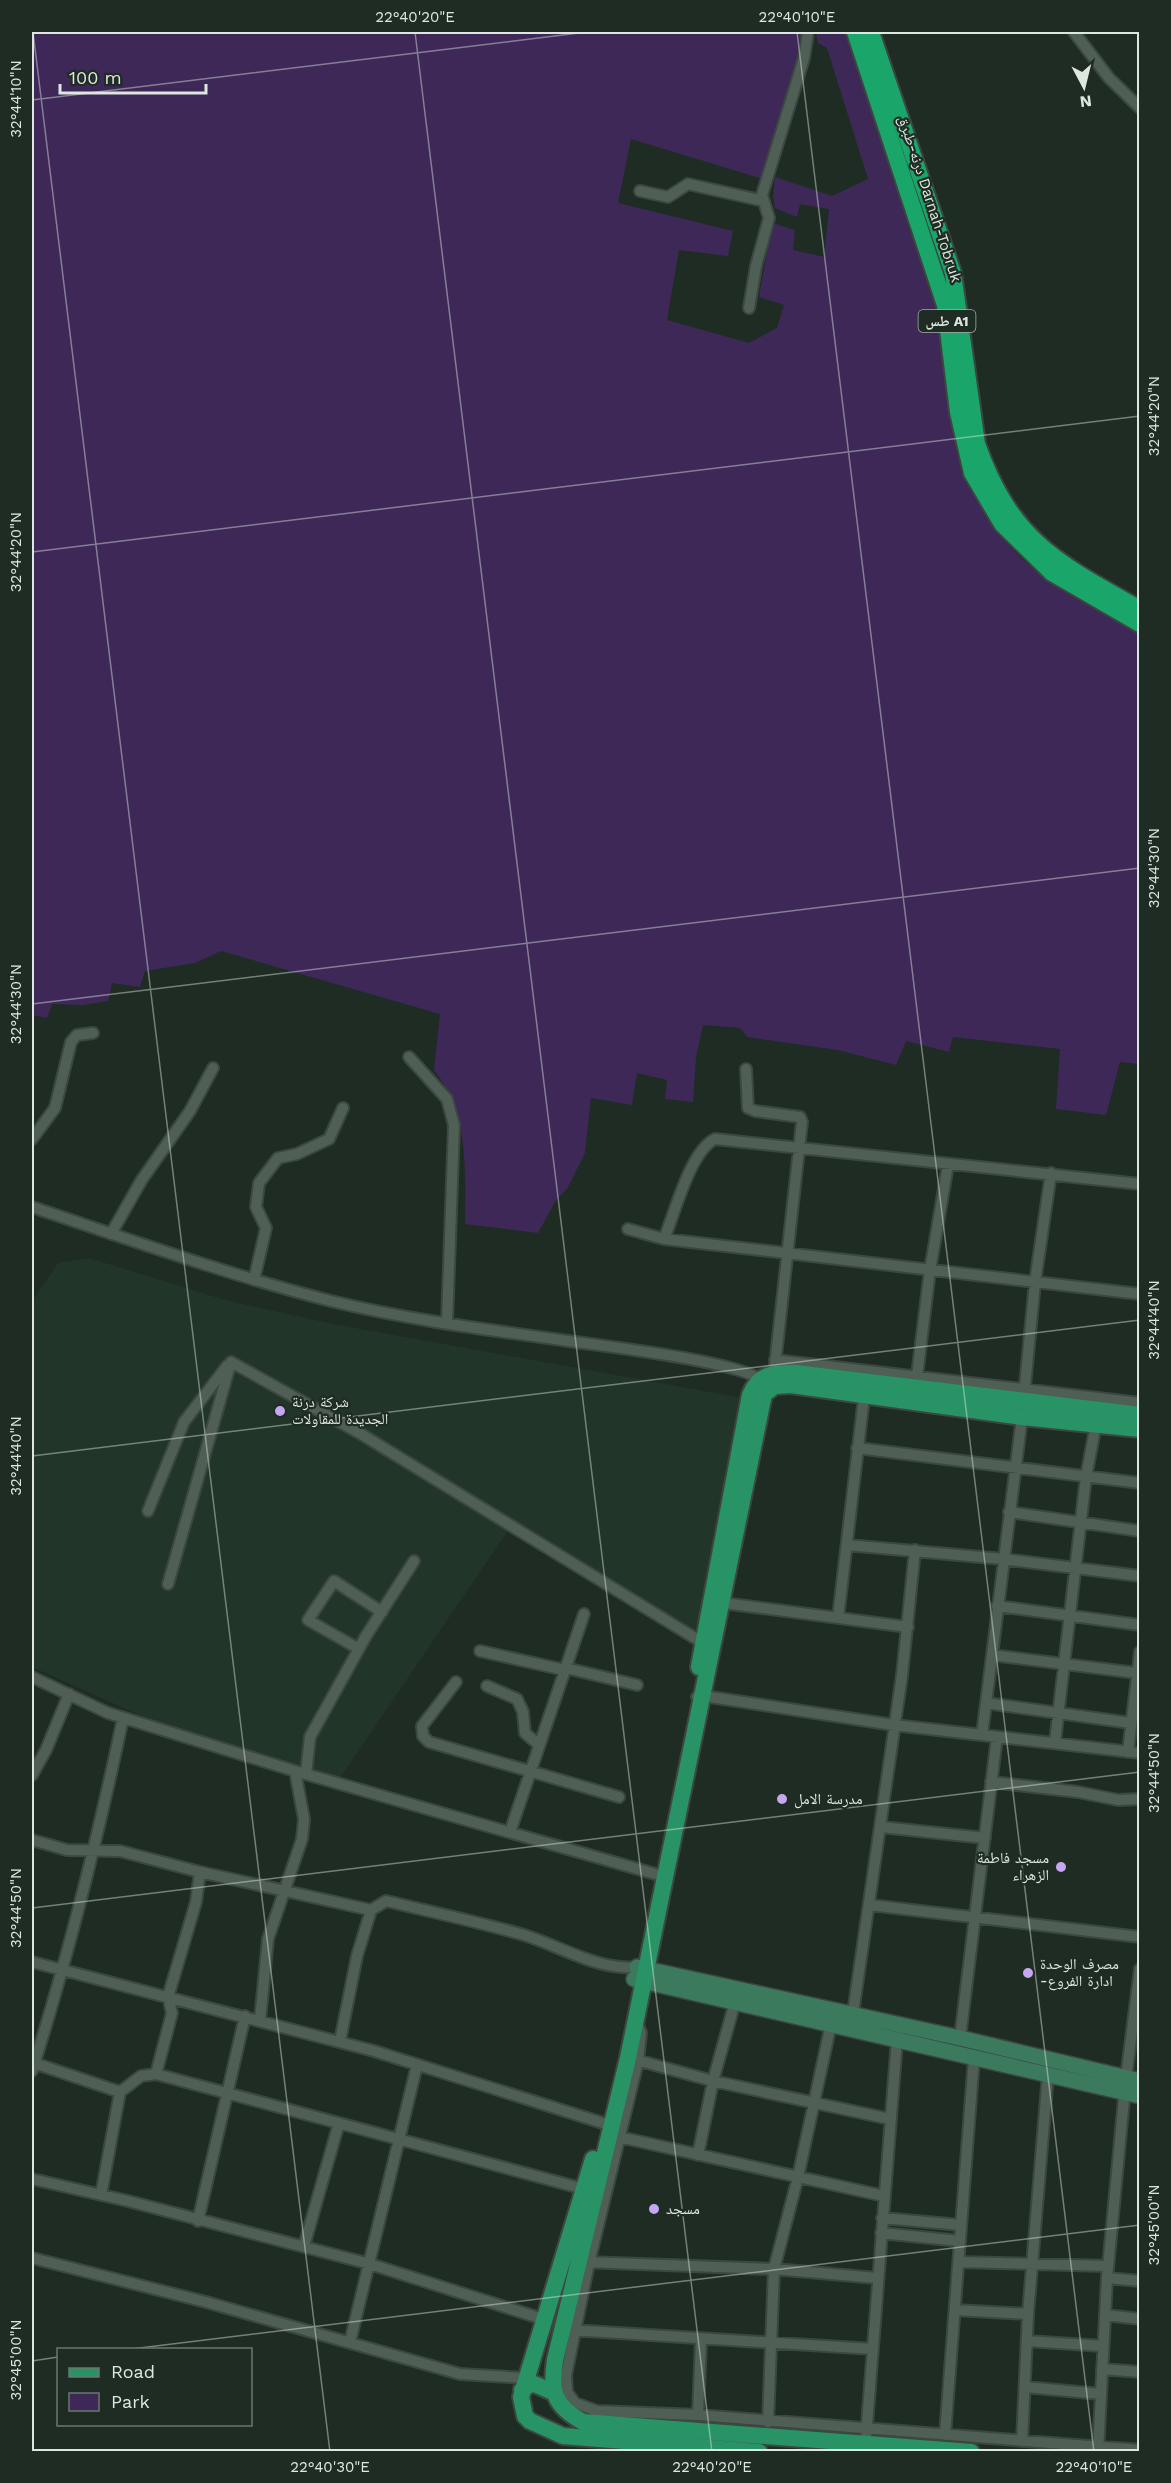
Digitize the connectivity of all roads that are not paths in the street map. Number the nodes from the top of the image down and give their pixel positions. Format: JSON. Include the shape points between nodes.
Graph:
{"nodes":[{"id":1,"x":808,"y":32,"type":"edge"},
{"id":2,"x":855,"y":32,"type":"edge"},
{"id":3,"x":871,"y":32,"type":"edge"},
{"id":4,"x":1074,"y":32,"type":"edge"},
{"id":5,"x":1140,"y":108,"type":"edge"},
{"id":6,"x":640,"y":191,"type":"dead end"},
{"id":7,"x":764,"y":201,"type":"junction"},
{"id":8,"x":749,"y":308,"type":"dead end"},
{"id":9,"x":1140,"y":609,"type":"edge"},
{"id":10,"x":1140,"y":624,"type":"edge"},
{"id":11,"x":93,"y":1033,"type":"dead end"},
{"id":12,"x":409,"y":1057,"type":"dead end"},
{"id":13,"x":213,"y":1068,"type":"dead end"},
{"id":14,"x":746,"y":1069,"type":"dead end"},
{"id":15,"x":343,"y":1108,"type":"dead end"},
{"id":16,"x":32,"y":1139,"type":"edge"},
{"id":17,"x":801,"y":1148,"type":"junction"},
{"id":18,"x":948,"y":1165,"type":"junction"},
{"id":19,"x":1051,"y":1173,"type":"junction"},
{"id":20,"x":1140,"y":1184,"type":"edge"},
{"id":21,"x":32,"y":1207,"type":"edge"},
{"id":22,"x":628,"y":1229,"type":"dead end"},
{"id":23,"x":111,"y":1234,"type":"junction"},
{"id":24,"x":664,"y":1239,"type":"junction"},
{"id":25,"x":787,"y":1252,"type":"junction"},
{"id":26,"x":930,"y":1269,"type":"junction"},
{"id":27,"x":254,"y":1280,"type":"junction"},
{"id":28,"x":1035,"y":1282,"type":"junction"},
{"id":29,"x":1140,"y":1294,"type":"edge"},
{"id":30,"x":447,"y":1323,"type":"junction"},
{"id":31,"x":231,"y":1362,"type":"junction"},
{"id":32,"x":771,"y":1377,"type":"junction"},
{"id":33,"x":916,"y":1383,"type":"junction"},
{"id":34,"x":864,"y":1397,"type":"junction"},
{"id":35,"x":1023,"y":1402,"type":"junction"},
{"id":36,"x":1140,"y":1403,"type":"edge"},
{"id":37,"x":1140,"y":1416,"type":"edge"},
{"id":38,"x":1096,"y":1424,"type":"junction"},
{"id":39,"x":1140,"y":1429,"type":"edge"},
{"id":40,"x":857,"y":1448,"type":"junction"},
{"id":41,"x":1014,"y":1466,"type":"junction"},
{"id":42,"x":1086,"y":1477,"type":"junction"},
{"id":43,"x":1140,"y":1483,"type":"edge"},
{"id":44,"x":148,"y":1511,"type":"dead end"},
{"id":45,"x":1009,"y":1512,"type":"junction"},
{"id":46,"x":1082,"y":1524,"type":"junction"},
{"id":47,"x":1140,"y":1531,"type":"edge"},
{"id":48,"x":847,"y":1545,"type":"junction"},
{"id":49,"x":915,"y":1550,"type":"junction"},
{"id":50,"x":1003,"y":1559,"type":"junction"},
{"id":51,"x":414,"y":1561,"type":"dead end"},
{"id":52,"x":1077,"y":1568,"type":"junction"},
{"id":53,"x":1140,"y":1576,"type":"edge"},
{"id":54,"x":168,"y":1584,"type":"dead end"},
{"id":55,"x":723,"y":1603,"type":"junction"},
{"id":56,"x":997,"y":1606,"type":"junction"},
{"id":57,"x":382,"y":1612,"type":"junction"},
{"id":58,"x":584,"y":1614,"type":"dead end"},
{"id":59,"x":1072,"y":1616,"type":"junction"},
{"id":60,"x":838,"y":1618,"type":"junction"},
{"id":61,"x":1140,"y":1625,"type":"edge"},
{"id":62,"x":908,"y":1627,"type":"junction"},
{"id":63,"x":708,"y":1646,"type":"junction"},
{"id":64,"x":359,"y":1650,"type":"junction"},
{"id":65,"x":480,"y":1651,"type":"dead end"},
{"id":66,"x":1140,"y":1652,"type":"edge"},
{"id":67,"x":992,"y":1655,"type":"junction"},
{"id":68,"x":1066,"y":1665,"type":"junction"},
{"id":69,"x":565,"y":1669,"type":"junction"},
{"id":70,"x":1137,"y":1673,"type":"junction"},
{"id":71,"x":32,"y":1677,"type":"edge"},
{"id":72,"x":456,"y":1682,"type":"dead end"},
{"id":73,"x":638,"y":1685,"type":"dead end"},
{"id":74,"x":487,"y":1686,"type":"dead end"},
{"id":75,"x":69,"y":1694,"type":"junction"},
{"id":76,"x":699,"y":1697,"type":"junction"},
{"id":77,"x":986,"y":1703,"type":"junction"},
{"id":78,"x":1137,"y":1706,"type":"edge"},
{"id":79,"x":1059,"y":1712,"type":"junction"},
{"id":80,"x":123,"y":1718,"type":"junction"},
{"id":81,"x":1131,"y":1723,"type":"junction"},
{"id":82,"x":894,"y":1725,"type":"junction"},
{"id":83,"x":982,"y":1735,"type":"junction"},
{"id":84,"x":997,"y":1737,"type":"junction"},
{"id":85,"x":1055,"y":1742,"type":"junction"},
{"id":86,"x":539,"y":1745,"type":"junction"},
{"id":87,"x":1134,"y":1753,"type":"edge"},
{"id":88,"x":530,"y":1771,"type":"junction"},
{"id":89,"x":301,"y":1773,"type":"junction"},
{"id":90,"x":32,"y":1775,"type":"edge"},
{"id":91,"x":991,"y":1782,"type":"junction"},
{"id":92,"x":620,"y":1797,"type":"dead end"},
{"id":93,"x":1140,"y":1799,"type":"edge"},
{"id":94,"x":881,"y":1827,"type":"junction"},
{"id":95,"x":510,"y":1832,"type":"junction"},
{"id":96,"x":985,"y":1838,"type":"junction"},
{"id":97,"x":32,"y":1840,"type":"edge"},
{"id":98,"x":95,"y":1850,"type":"junction"},
{"id":99,"x":200,"y":1872,"type":"junction"},
{"id":100,"x":661,"y":1876,"type":"junction"},
{"id":101,"x":286,"y":1889,"type":"junction"},
{"id":102,"x":870,"y":1905,"type":"junction"},
{"id":103,"x":371,"y":1910,"type":"junction"},
{"id":104,"x":975,"y":1916,"type":"junction"},
{"id":105,"x":1140,"y":1937,"type":"edge"},
{"id":106,"x":32,"y":1962,"type":"edge"},
{"id":107,"x":1140,"y":1969,"type":"edge"},
{"id":108,"x":64,"y":1970,"type":"junction"},
{"id":109,"x":637,"y":1972,"type":"junction"},
{"id":110,"x":168,"y":1996,"type":"junction"},
{"id":111,"x":735,"y":2002,"type":"junction"},
{"id":112,"x":245,"y":2016,"type":"junction"},
{"id":113,"x":260,"y":2020,"type":"junction"},
{"id":114,"x":852,"y":2022,"type":"junction"},
{"id":115,"x":831,"y":2024,"type":"junction"},
{"id":116,"x":960,"y":2038,"type":"junction"},
{"id":117,"x":897,"y":2040,"type":"junction"},
{"id":118,"x":340,"y":2041,"type":"junction"},
{"id":119,"x":974,"y":2058,"type":"junction"},
{"id":120,"x":633,"y":2059,"type":"junction"},
{"id":121,"x":417,"y":2065,"type":"junction"},
{"id":122,"x":33,"y":2067,"type":"edge"},
{"id":123,"x":156,"y":2074,"type":"junction"},
{"id":124,"x":1048,"y":2074,"type":"junction"},
{"id":125,"x":713,"y":2082,"type":"junction"},
{"id":126,"x":1132,"y":2087,"type":"edge"},
{"id":127,"x":120,"y":2092,"type":"junction"},
{"id":128,"x":226,"y":2093,"type":"junction"},
{"id":129,"x":815,"y":2103,"type":"junction"},
{"id":130,"x":890,"y":2119,"type":"junction"},
{"id":131,"x":339,"y":2123,"type":"junction"},
{"id":132,"x":611,"y":2132,"type":"junction"},
{"id":133,"x":400,"y":2139,"type":"junction"},
{"id":134,"x":698,"y":2155,"type":"junction"},
{"id":135,"x":798,"y":2177,"type":"junction"},
{"id":136,"x":32,"y":2179,"type":"edge"},
{"id":137,"x":584,"y":2189,"type":"junction"},
{"id":138,"x":101,"y":2195,"type":"junction"},
{"id":139,"x":884,"y":2196,"type":"junction"},
{"id":140,"x":882,"y":2218,"type":"junction"},
{"id":141,"x":198,"y":2221,"type":"junction"},
{"id":142,"x":961,"y":2225,"type":"junction"},
{"id":143,"x":881,"y":2233,"type":"junction"},
{"id":144,"x":960,"y":2241,"type":"junction"},
{"id":145,"x":304,"y":2246,"type":"junction"},
{"id":146,"x":32,"y":2258,"type":"edge"},
{"id":147,"x":584,"y":2262,"type":"junction"},
{"id":148,"x":959,"y":2262,"type":"junction"},
{"id":149,"x":370,"y":2264,"type":"junction"},
{"id":150,"x":1034,"y":2264,"type":"junction"},
{"id":151,"x":1108,"y":2266,"type":"junction"},
{"id":152,"x":774,"y":2269,"type":"junction"},
{"id":153,"x":877,"y":2278,"type":"junction"},
{"id":154,"x":1107,"y":2278,"type":"junction"},
{"id":155,"x":1140,"y":2281,"type":"edge"},
{"id":156,"x":955,"y":2310,"type":"junction"},
{"id":157,"x":1028,"y":2314,"type":"junction"},
{"id":158,"x":1106,"y":2315,"type":"junction"},
{"id":159,"x":1140,"y":2319,"type":"edge"},
{"id":160,"x":546,"y":2320,"type":"junction"},
{"id":161,"x":569,"y":2330,"type":"junction"},
{"id":162,"x":701,"y":2340,"type":"junction"},
{"id":163,"x":1027,"y":2341,"type":"junction"},
{"id":164,"x":350,"y":2342,"type":"junction"},
{"id":165,"x":772,"y":2344,"type":"junction"},
{"id":166,"x":1103,"y":2346,"type":"junction"},
{"id":167,"x":873,"y":2349,"type":"junction"},
{"id":168,"x":1102,"y":2369,"type":"junction"},
{"id":169,"x":1140,"y":2372,"type":"edge"},
{"id":170,"x":523,"y":2384,"type":"junction"},
{"id":171,"x":1025,"y":2387,"type":"junction"},
{"id":172,"x":1101,"y":2394,"type":"junction"},
{"id":173,"x":557,"y":2399,"type":"junction"},
{"id":174,"x":698,"y":2415,"type":"junction"},
{"id":175,"x":768,"y":2422,"type":"junction"},
{"id":176,"x":540,"y":2428,"type":"junction"},
{"id":177,"x":945,"y":2435,"type":"junction"},
{"id":178,"x":1022,"y":2441,"type":"junction"},
{"id":179,"x":866,"y":2442,"type":"edge"},
{"id":180,"x":1098,"y":2449,"type":"edge"},
{"id":181,"x":759,"y":2451,"type":"edge"},
{"id":182,"x":971,"y":2451,"type":"edge"},
{"id":183,"x":1140,"y":2451,"type":"edge"}],
"edges":[{"from":1,"to":7,"type":"street","via":[[804,58],[765,184]]},
{"from":2,"to":10,"type":"highway","name":"درنه-طبرق Darnah-Tobruk","number":"طس A1","via":[[945,305],[958,412],[972,473],[1002,524],[1052,573]]},
{"from":3,"to":9,"type":"highway","name":"درنه-طبرق Darnah-Tobruk","number":"طس A1","via":[[953,273],[977,444],[986,469],[1013,518],[1032,538],[1060,563]]},
{"from":4,"to":5,"type":"street","via":[[1109,78]]},
{"from":6,"to":7,"type":"street","via":[[668,197],[688,184]]},
{"from":7,"to":8,"type":"street","via":[[769,218]]},
{"from":11,"to":16,"type":"street","via":[[77,1035],[71,1042],[55,1108]]},
{"from":12,"to":30,"type":"street","via":[[447,1099],[454,1125]]},
{"from":13,"to":23,"type":"street","via":[[190,1112],[141,1180]]},
{"from":14,"to":17,"type":"street","via":[[748,1108],[800,1117]]},
{"from":15,"to":27,"type":"street","via":[[329,1139],[278,1158],[259,1183],[256,1207],[266,1228]]},
{"from":17,"to":18,"type":"street"},
{"from":17,"to":24,"type":"street","via":[[715,1139],[705,1144],[696,1157]]},
{"from":17,"to":25,"type":"street"},
{"from":18,"to":19,"type":"street"},
{"from":18,"to":26,"type":"street"},
{"from":19,"to":20,"type":"street"},
{"from":19,"to":28,"type":"street"},
{"from":21,"to":23,"type":"street"},
{"from":22,"to":24,"type":"street"},
{"from":23,"to":27,"type":"street"},
{"from":24,"to":25,"type":"street"},
{"from":25,"to":26,"type":"street"},
{"from":25,"to":32,"type":"street"},
{"from":26,"to":28,"type":"street"},
{"from":26,"to":33,"type":"street"},
{"from":27,"to":30,"type":"street","via":[[333,1301]]},
{"from":28,"to":29,"type":"street"},
{"from":28,"to":35,"type":"street"},
{"from":30,"to":32,"type":"street","via":[[655,1354]]},
{"from":31,"to":44,"type":"street","via":[[184,1422]]},
{"from":31,"to":54,"type":"street"},
{"from":31,"to":63,"type":"street","via":[[361,1434]]},
{"from":32,"to":33,"type":"main road"},
{"from":32,"to":34,"type":"main road","via":[[791,1385]]},
{"from":32,"to":55,"type":"main road","via":[[764,1394]]},
{"from":32,"to":63,"type":"main road","via":[[750,1395]]},
{"from":33,"to":35,"type":"main road"},
{"from":34,"to":35,"type":"main road"},
{"from":34,"to":40,"type":"street"},
{"from":35,"to":36,"type":"street"},
{"from":35,"to":37,"type":"main road"},
{"from":35,"to":38,"type":"main road"},
{"from":35,"to":41,"type":"street"},
{"from":38,"to":39,"type":"main road"},
{"from":38,"to":42,"type":"street"},
{"from":40,"to":41,"type":"street"},
{"from":40,"to":48,"type":"street"},
{"from":41,"to":42,"type":"street"},
{"from":41,"to":45,"type":"street"},
{"from":42,"to":43,"type":"street"},
{"from":42,"to":46,"type":"street"},
{"from":45,"to":46,"type":"street"},
{"from":45,"to":50,"type":"street"},
{"from":46,"to":47,"type":"street"},
{"from":46,"to":52,"type":"street"},
{"from":48,"to":49,"type":"street"},
{"from":48,"to":60,"type":"street"},
{"from":49,"to":50,"type":"street"},
{"from":49,"to":62,"type":"street"},
{"from":50,"to":52,"type":"street"},
{"from":50,"to":56,"type":"street"},
{"from":51,"to":57,"type":"street"},
{"from":52,"to":53,"type":"street"},
{"from":52,"to":59,"type":"street"},
{"from":55,"to":60,"type":"street"},
{"from":55,"to":63,"type":"main road"},
{"from":56,"to":59,"type":"street"},
{"from":56,"to":67,"type":"street"},
{"from":57,"to":64,"type":"street"},
{"from":57,"to":64,"type":"street","via":[[334,1581],[308,1620]]},
{"from":58,"to":69,"type":"street"},
{"from":59,"to":61,"type":"street"},
{"from":59,"to":68,"type":"street"},
{"from":60,"to":62,"type":"street"},
{"from":62,"to":82,"type":"street"},
{"from":63,"to":76,"type":"main road"},
{"from":64,"to":89,"type":"street","via":[[310,1737]]},
{"from":65,"to":69,"type":"street"},
{"from":66,"to":70,"type":"street"},
{"from":67,"to":68,"type":"street"},
{"from":67,"to":77,"type":"street"},
{"from":68,"to":70,"type":"street"},
{"from":68,"to":79,"type":"street"},
{"from":69,"to":73,"type":"street"},
{"from":69,"to":86,"type":"street"},
{"from":70,"to":78,"type":"street"},
{"from":71,"to":75,"type":"street"},
{"from":72,"to":88,"type":"street","via":[[422,1726],[423,1736],[429,1742]]},
{"from":74,"to":86,"type":"street","via":[[517,1699],[525,1733]]},
{"from":75,"to":80,"type":"street"},
{"from":75,"to":90,"type":"street"},
{"from":76,"to":82,"type":"street"},
{"from":76,"to":100,"type":"main road"},
{"from":77,"to":79,"type":"street"},
{"from":77,"to":83,"type":"street"},
{"from":78,"to":81,"type":"street"},
{"from":79,"to":81,"type":"street"},
{"from":79,"to":85,"type":"street"},
{"from":80,"to":89,"type":"street"},
{"from":80,"to":98,"type":"street"},
{"from":81,"to":87,"type":"street"},
{"from":82,"to":83,"type":"street"},
{"from":82,"to":94,"type":"street"},
{"from":83,"to":84,"type":"street"},
{"from":84,"to":85,"type":"street"},
{"from":84,"to":91,"type":"street"},
{"from":85,"to":87,"type":"street"},
{"from":86,"to":88,"type":"street"},
{"from":88,"to":92,"type":"street"},
{"from":88,"to":95,"type":"street"},
{"from":89,"to":95,"type":"street"},
{"from":89,"to":101,"type":"street","via":[[304,1828]]},
{"from":91,"to":93,"type":"street","via":[[1118,1800]]},
{"from":91,"to":96,"type":"street"},
{"from":94,"to":96,"type":"street"},
{"from":94,"to":102,"type":"street"},
{"from":95,"to":100,"type":"street"},
{"from":96,"to":104,"type":"street"},
{"from":97,"to":98,"type":"street","via":[[66,1850]]},
{"from":98,"to":99,"type":"street","via":[[120,1851]]},
{"from":98,"to":108,"type":"street"},
{"from":99,"to":101,"type":"street"},
{"from":99,"to":110,"type":"street","via":[[198,1895]]},
{"from":100,"to":109,"type":"main road"},
{"from":101,"to":103,"type":"street"},
{"from":101,"to":113,"type":"street","via":[[268,1939]]},
{"from":102,"to":104,"type":"street"},
{"from":102,"to":114,"type":"street"},
{"from":103,"to":109,"type":"street","via":[[386,1901],[525,1935]]},
{"from":103,"to":118,"type":"street","via":[[357,1956]]},
{"from":104,"to":105,"type":"street"},
{"from":104,"to":116,"type":"street"},
{"from":106,"to":108,"type":"street"},
{"from":107,"to":126,"type":"street"},
{"from":108,"to":110,"type":"street"},
{"from":108,"to":122,"type":"street"},
{"from":109,"to":111,"type":"main road"},
{"from":109,"to":114,"type":"main road"},
{"from":109,"to":120,"type":"main road"},
{"from":109,"to":132,"type":"main road"},
{"from":110,"to":112,"type":"street"},
{"from":110,"to":123,"type":"street","via":[[172,2013]]},
{"from":111,"to":115,"type":"main road"},
{"from":111,"to":125,"type":"street"},
{"from":112,"to":113,"type":"street"},
{"from":112,"to":128,"type":"street"},
{"from":113,"to":118,"type":"street"},
{"from":114,"to":115,"type":"main road"},
{"from":114,"to":116,"type":"main road"},
{"from":114,"to":117,"type":"main road"},
{"from":115,"to":129,"type":"street"},
{"from":116,"to":126,"type":"main road"},
{"from":117,"to":119,"type":"main road"},
{"from":117,"to":130,"type":"street"},
{"from":118,"to":121,"type":"street"},
{"from":119,"to":124,"type":"main road"},
{"from":119,"to":142,"type":"street"},
{"from":120,"to":125,"type":"street"},
{"from":120,"to":132,"type":"main road"},
{"from":121,"to":132,"type":"street"},
{"from":121,"to":133,"type":"street"},
{"from":122,"to":127,"type":"street"},
{"from":123,"to":127,"type":"street","via":[[141,2076]]},
{"from":123,"to":128,"type":"street"},
{"from":124,"to":126,"type":"main road"},
{"from":124,"to":150,"type":"street"},
{"from":125,"to":129,"type":"street"},
{"from":125,"to":134,"type":"street"},
{"from":126,"to":151,"type":"street"},
{"from":127,"to":138,"type":"street"},
{"from":128,"to":131,"type":"street"},
{"from":128,"to":141,"type":"street"},
{"from":129,"to":130,"type":"street"},
{"from":129,"to":135,"type":"street"},
{"from":130,"to":139,"type":"street"},
{"from":131,"to":133,"type":"street"},
{"from":131,"to":145,"type":"street"},
{"from":132,"to":134,"type":"street"},
{"from":132,"to":137,"type":"main road"},
{"from":132,"to":147,"type":"main road"},
{"from":133,"to":137,"type":"street"},
{"from":133,"to":149,"type":"street"},
{"from":134,"to":135,"type":"street"},
{"from":135,"to":139,"type":"street"},
{"from":135,"to":152,"type":"street"},
{"from":136,"to":138,"type":"street"},
{"from":137,"to":160,"type":"main road"},
{"from":138,"to":141,"type":"street"},
{"from":139,"to":140,"type":"street"},
{"from":140,"to":142,"type":"street"},
{"from":140,"to":143,"type":"street"},
{"from":141,"to":145,"type":"street"},
{"from":142,"to":144,"type":"street"},
{"from":143,"to":144,"type":"street"},
{"from":143,"to":153,"type":"street"},
{"from":144,"to":148,"type":"street"},
{"from":145,"to":149,"type":"street"},
{"from":146,"to":164,"type":"street"},
{"from":147,"to":152,"type":"street"},
{"from":147,"to":161,"type":"main road"},
{"from":148,"to":150,"type":"street"},
{"from":148,"to":156,"type":"street"},
{"from":149,"to":160,"type":"street"},
{"from":149,"to":164,"type":"street"},
{"from":150,"to":151,"type":"street"},
{"from":150,"to":157,"type":"street"},
{"from":151,"to":154,"type":"street"},
{"from":152,"to":153,"type":"street"},
{"from":152,"to":165,"type":"street"},
{"from":153,"to":167,"type":"street"},
{"from":154,"to":155,"type":"street"},
{"from":154,"to":158,"type":"street"},
{"from":156,"to":157,"type":"street"},
{"from":156,"to":177,"type":"street"},
{"from":157,"to":163,"type":"street"},
{"from":158,"to":159,"type":"street"},
{"from":158,"to":166,"type":"street"},
{"from":160,"to":170,"type":"main road"},
{"from":161,"to":162,"type":"street"},
{"from":161,"to":173,"type":"main road","via":[[553,2376]]},
{"from":161,"to":174,"type":"street","via":[[567,2392],[575,2403],[597,2411]]},
{"from":162,"to":165,"type":"street"},
{"from":162,"to":174,"type":"street"},
{"from":163,"to":166,"type":"street"},
{"from":163,"to":171,"type":"street"},
{"from":164,"to":170,"type":"street","via":[[460,2374]]},
{"from":165,"to":167,"type":"street"},
{"from":165,"to":175,"type":"street"},
{"from":166,"to":168,"type":"street"},
{"from":167,"to":179,"type":"street"},
{"from":168,"to":169,"type":"street"},
{"from":168,"to":172,"type":"street"},
{"from":170,"to":173,"type":"main road","via":[[532,2383]]},
{"from":170,"to":176,"type":"main road","via":[[521,2402],[525,2416]]},
{"from":171,"to":172,"type":"street"},
{"from":171,"to":178,"type":"street"},
{"from":172,"to":180,"type":"street"},
{"from":173,"to":176,"type":"main road"},
{"from":173,"to":179,"type":"main road","via":[[583,2422],[604,2426]]},
{"from":174,"to":175,"type":"street"},
{"from":175,"to":179,"type":"street"},
{"from":176,"to":181,"type":"main road","via":[[584,2439]]},
{"from":177,"to":178,"type":"street"},
{"from":177,"to":179,"type":"street"},
{"from":178,"to":180,"type":"street"},
{"from":179,"to":182,"type":"main road"},
{"from":180,"to":183,"type":"street"}]}
